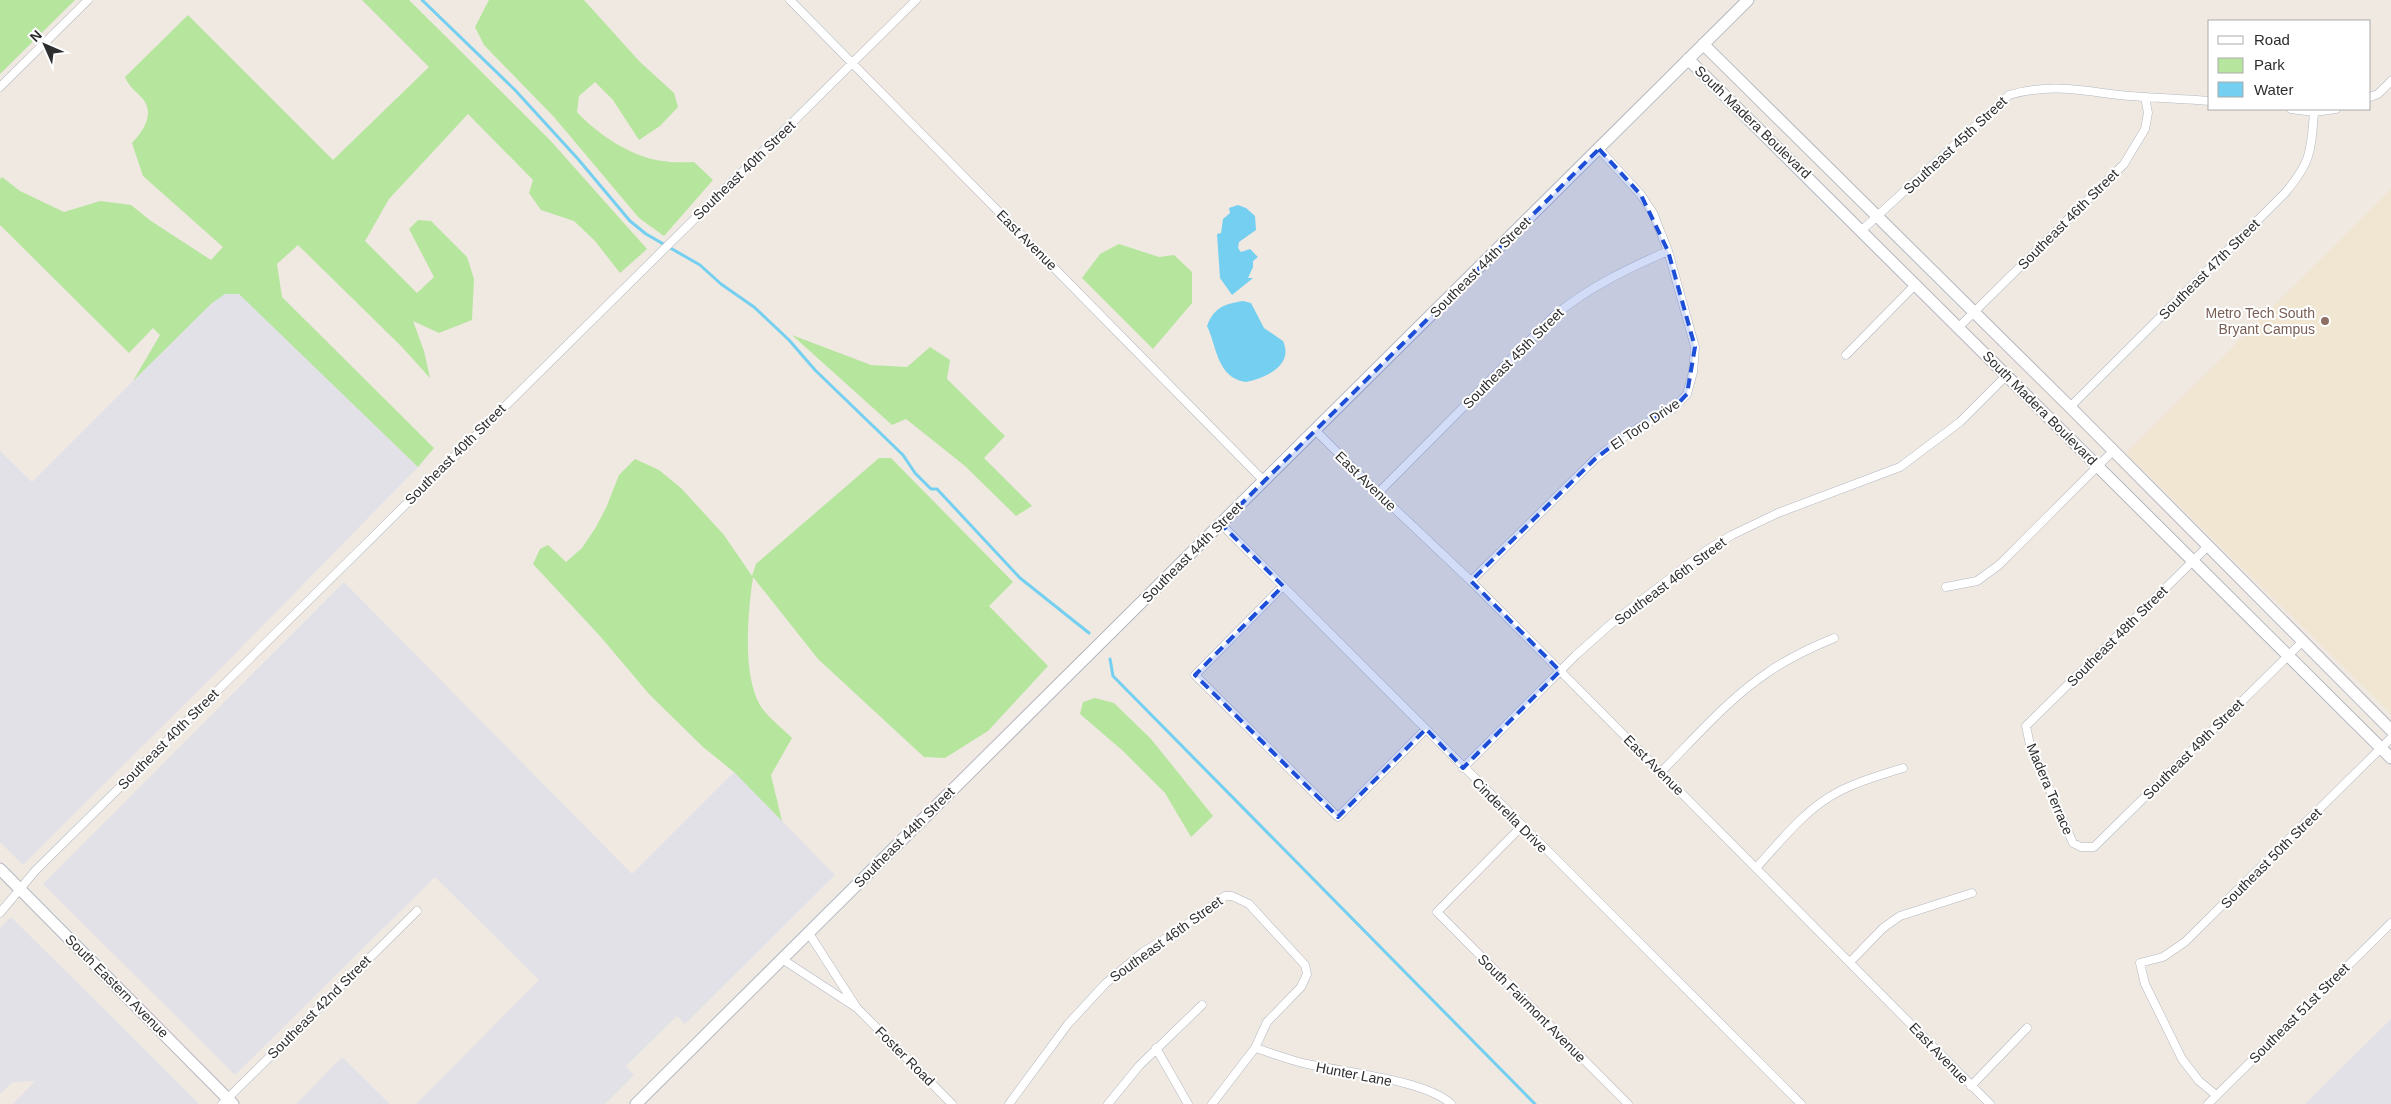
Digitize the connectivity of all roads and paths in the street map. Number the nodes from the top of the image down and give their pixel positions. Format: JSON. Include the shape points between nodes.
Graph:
{"nodes":[{"id":1,"x":88,"y":0,"type":"edge"},
{"id":2,"x":790,"y":0,"type":"edge"},
{"id":3,"x":916,"y":0,"type":"edge"},
{"id":4,"x":1748,"y":0,"type":"edge"},
{"id":5,"x":1704,"y":44,"type":"junction"},
{"id":6,"x":1688,"y":59,"type":"junction"},
{"id":7,"x":852,"y":63,"type":"junction"},
{"id":8,"x":2391,"y":81,"type":"edge"},
{"id":9,"x":0,"y":87,"type":"edge"},
{"id":10,"x":2145,"y":96,"type":"junction"},
{"id":11,"x":2371,"y":97,"type":"edge"},
{"id":12,"x":2208,"y":101,"type":"edge"},
{"id":13,"x":2298,"y":110,"type":"edge"},
{"id":14,"x":2329,"y":110,"type":"edge"},
{"id":15,"x":2314,"y":112,"type":"junction"},
{"id":16,"x":1599,"y":149,"type":"junction"},
{"id":17,"x":1879,"y":216,"type":"junction"},
{"id":18,"x":1862,"y":230,"type":"junction"},
{"id":19,"x":1668,"y":251,"type":"junction"},
{"id":20,"x":1916,"y":284,"type":"junction"},
{"id":21,"x":1974,"y":312,"type":"junction"},
{"id":22,"x":1959,"y":326,"type":"junction"},
{"id":23,"x":1846,"y":355,"type":"dead end"},
{"id":24,"x":2007,"y":375,"type":"junction"},
{"id":25,"x":2070,"y":408,"type":"junction"},
{"id":26,"x":1315,"y":430,"type":"junction"},
{"id":27,"x":2113,"y":451,"type":"junction"},
{"id":28,"x":2098,"y":466,"type":"junction"},
{"id":29,"x":1264,"y":481,"type":"junction"},
{"id":30,"x":1378,"y":494,"type":"junction"},
{"id":31,"x":1220,"y":524,"type":"junction"},
{"id":32,"x":2208,"y":546,"type":"junction"},
{"id":33,"x":2193,"y":561,"type":"junction"},
{"id":34,"x":1471,"y":581,"type":"junction"},
{"id":35,"x":1283,"y":586,"type":"junction"},
{"id":36,"x":1946,"y":586,"type":"dead end"},
{"id":37,"x":1834,"y":638,"type":"dead end"},
{"id":38,"x":2302,"y":641,"type":"junction"},
{"id":39,"x":2288,"y":655,"type":"junction"},
{"id":40,"x":1560,"y":671,"type":"junction"},
{"id":41,"x":2026,"y":726,"type":"joint"},
{"id":42,"x":1426,"y":729,"type":"junction"},
{"id":43,"x":2391,"y":730,"type":"edge"},
{"id":44,"x":2391,"y":738,"type":"edge"},
{"id":45,"x":2381,"y":748,"type":"junction"},
{"id":46,"x":2391,"y":758,"type":"edge"},
{"id":47,"x":1463,"y":768,"type":"junction"},
{"id":48,"x":1903,"y":768,"type":"dead end"},
{"id":49,"x":1661,"y":772,"type":"junction"},
{"id":50,"x":1522,"y":826,"type":"junction"},
{"id":51,"x":2081,"y":847,"type":"joint"},
{"id":52,"x":1756,"y":868,"type":"junction"},
{"id":53,"x":0,"y":869,"type":"edge"},
{"id":54,"x":20,"y":890,"type":"junction"},
{"id":55,"x":1972,"y":893,"type":"dead end"},
{"id":56,"x":417,"y":911,"type":"dead end"},
{"id":57,"x":0,"y":913,"type":"edge"},
{"id":58,"x":2391,"y":923,"type":"edge"},
{"id":59,"x":808,"y":932,"type":"junction"},
{"id":60,"x":782,"y":959,"type":"junction"},
{"id":61,"x":1850,"y":962,"type":"junction"},
{"id":62,"x":1202,"y":1005,"type":"dead end"},
{"id":63,"x":857,"y":1008,"type":"junction"},
{"id":64,"x":2028,"y":1028,"type":"dead end"},
{"id":65,"x":1156,"y":1048,"type":"junction"},
{"id":66,"x":1255,"y":1048,"type":"junction"},
{"id":67,"x":1971,"y":1086,"type":"junction"},
{"id":68,"x":2216,"y":1096,"type":"junction"},
{"id":69,"x":227,"y":1102,"type":"edge"},
{"id":70,"x":636,"y":1104,"type":"edge"},
{"id":71,"x":952,"y":1104,"type":"edge"},
{"id":72,"x":1010,"y":1104,"type":"edge"},
{"id":73,"x":1108,"y":1104,"type":"edge"},
{"id":74,"x":1188,"y":1104,"type":"edge"},
{"id":75,"x":1212,"y":1104,"type":"edge"},
{"id":76,"x":1451,"y":1104,"type":"edge"},
{"id":77,"x":1628,"y":1104,"type":"edge"},
{"id":78,"x":1801,"y":1104,"type":"edge"},
{"id":79,"x":1990,"y":1104,"type":"edge"},
{"id":80,"x":2208,"y":1104,"type":"edge"}],
"edges":[{"from":1,"to":9,"type":"street"},
{"from":2,"to":7,"type":"street","name":"East Avenue"},
{"from":3,"to":7,"type":"street","name":"Southeast 40th Street"},
{"from":4,"to":5,"type":"street","name":"Southeast 44th Street"},
{"from":5,"to":6,"type":"street","name":"Southeast 44th Street"},
{"from":5,"to":17,"type":"street","name":"South Madera Boulevard"},
{"from":6,"to":16,"type":"street","name":"Southeast 44th Street"},
{"from":6,"to":18,"type":"street","name":"South Madera Boulevard"},
{"from":7,"to":29,"type":"street","name":"East Avenue"},
{"from":7,"to":54,"type":"street","name":"Southeast 40th Street","via":[[156,750]]},
{"from":8,"to":11,"type":"street"},
{"from":10,"to":12,"type":"street","name":"Southeast 45th Street"},
{"from":10,"to":17,"type":"street","name":"Southeast 45th Street","via":[[2049,87],[2009,95]]},
{"from":10,"to":21,"type":"street","name":"Southeast 46th Street","via":[[2148,114],[2145,129],[2124,164]]},
{"from":13,"to":15,"type":"street"},
{"from":14,"to":15,"type":"street"},
{"from":15,"to":25,"type":"street","name":"Southeast 47th Street","via":[[2310,153],[2303,172]]},
{"from":16,"to":19,"type":"street","name":"El Toro Drive","via":[[1641,195],[1653,213]]},
{"from":16,"to":26,"type":"street","name":"Southeast 44th Street"},
{"from":17,"to":18,"type":"street","name":"Southeast 45th Street"},
{"from":17,"to":21,"type":"street","name":"South Madera Boulevard"},
{"from":18,"to":20,"type":"street","name":"South Madera Boulevard"},
{"from":19,"to":30,"type":"street","name":"Southeast 45th Street","via":[[1618,273],[1554,316]]},
{"from":19,"to":34,"type":"street","name":"El Toro Drive","via":[[1695,347],[1687,394],[1674,408],[1629,433],[1595,460]]},
{"from":20,"to":22,"type":"street","name":"South Madera Boulevard"},
{"from":20,"to":23,"type":"street"},
{"from":21,"to":22,"type":"street","name":"Southeast 46th Street"},
{"from":21,"to":25,"type":"street","name":"South Madera Boulevard"},
{"from":22,"to":24,"type":"street","name":"South Madera Boulevard"},
{"from":24,"to":28,"type":"street","name":"South Madera Boulevard"},
{"from":24,"to":40,"type":"street","name":"Southeast 46th Street","via":[[1960,422],[1900,467],[1778,513],[1707,550],[1612,624]]},
{"from":25,"to":27,"type":"street","name":"South Madera Boulevard"},
{"from":26,"to":29,"type":"street","name":"Southeast 44th Street"},
{"from":26,"to":30,"type":"street","name":"East Avenue"},
{"from":27,"to":28,"type":"street"},
{"from":27,"to":32,"type":"street","name":"South Madera Boulevard"},
{"from":28,"to":33,"type":"street","name":"South Madera Boulevard"},
{"from":28,"to":36,"type":"street","via":[[1977,582]]},
{"from":29,"to":31,"type":"street","name":"Southeast 44th Street"},
{"from":30,"to":34,"type":"street","name":"East Avenue"},
{"from":31,"to":35,"type":"street","name":"Cinderella Drive"},
{"from":31,"to":59,"type":"street","name":"Southeast 44th Street"},
{"from":32,"to":33,"type":"street","name":"Southeast 48th Street"},
{"from":32,"to":38,"type":"street","name":"South Madera Boulevard"},
{"from":33,"to":39,"type":"street","name":"South Madera Boulevard"},
{"from":33,"to":41,"type":"street","name":"Southeast 48th Street"},
{"from":34,"to":40,"type":"street","name":"East Avenue"},
{"from":35,"to":42,"type":"street","name":"Cinderella Drive"},
{"from":35,"to":42,"type":"street","via":[[1195,675],[1338,817]]},
{"from":37,"to":49,"type":"street","via":[[1802,651],[1765,674]]},
{"from":38,"to":39,"type":"street","name":"Southeast 49th Street"},
{"from":38,"to":43,"type":"street","name":"South Madera Boulevard"},
{"from":39,"to":45,"type":"street","name":"South Madera Boulevard"},
{"from":39,"to":51,"type":"street","name":"Southeast 49th Street","via":[[2094,847]]},
{"from":40,"to":47,"type":"street","name":"Southeast 46th Street"},
{"from":40,"to":49,"type":"street","name":"East Avenue"},
{"from":41,"to":51,"type":"street","name":"Madera Terrace","via":[[2030,745],[2066,827],[2073,842]]},
{"from":42,"to":47,"type":"street","name":"Cinderella Drive"},
{"from":44,"to":45,"type":"street","name":"Southeast 50th Street"},
{"from":45,"to":46,"type":"street","name":"South Madera Boulevard"},
{"from":45,"to":68,"type":"street","name":"Southeast 50th Street","via":[[2185,942],[2163,957],[2140,963],[2145,984],[2182,1059]]},
{"from":47,"to":50,"type":"street","name":"Cinderella Drive"},
{"from":48,"to":52,"type":"street","via":[[1838,792],[1819,804]]},
{"from":49,"to":52,"type":"street","name":"East Avenue"},
{"from":50,"to":77,"type":"street","name":"South Fairmont Avenue","via":[[1437,912]]},
{"from":50,"to":78,"type":"street","name":"Cinderella Drive"},
{"from":52,"to":61,"type":"street","name":"East Avenue"},
{"from":53,"to":54,"type":"street","name":"South Eastern Avenue"},
{"from":54,"to":57,"type":"street","name":"Southeast 40th Street"},
{"from":54,"to":69,"type":"street","name":"South Eastern Avenue"},
{"from":55,"to":61,"type":"street","via":[[1900,916],[1882,928]]},
{"from":56,"to":69,"type":"street","name":"Southeast 42nd Street"},
{"from":58,"to":68,"type":"street","name":"Southeast 51st Street"},
{"from":59,"to":60,"type":"street","name":"Southeast 44th Street"},
{"from":59,"to":63,"type":"street","name":"Foster Road"},
{"from":60,"to":63,"type":"street","name":"Foster Road"},
{"from":60,"to":70,"type":"street","name":"Southeast 44th Street"},
{"from":61,"to":67,"type":"street","name":"East Avenue"},
{"from":62,"to":65,"type":"street"},
{"from":63,"to":71,"type":"street","name":"Foster Road"},
{"from":64,"to":67,"type":"street"},
{"from":65,"to":73,"type":"street"},
{"from":65,"to":74,"type":"street"},
{"from":66,"to":72,"type":"street","name":"Southeast 46th Street","via":[[1267,1022],[1301,987],[1307,974],[1305,965],[1249,904],[1225,896],[1143,952],[1106,983],[1068,1024]]},
{"from":66,"to":75,"type":"street"},
{"from":66,"to":76,"type":"street","name":"Hunter Lane","via":[[1304,1064],[1420,1087]]},
{"from":67,"to":79,"type":"street","name":"East Avenue"},
{"from":68,"to":80,"type":"street","name":"Southeast 51st Street"}]}
